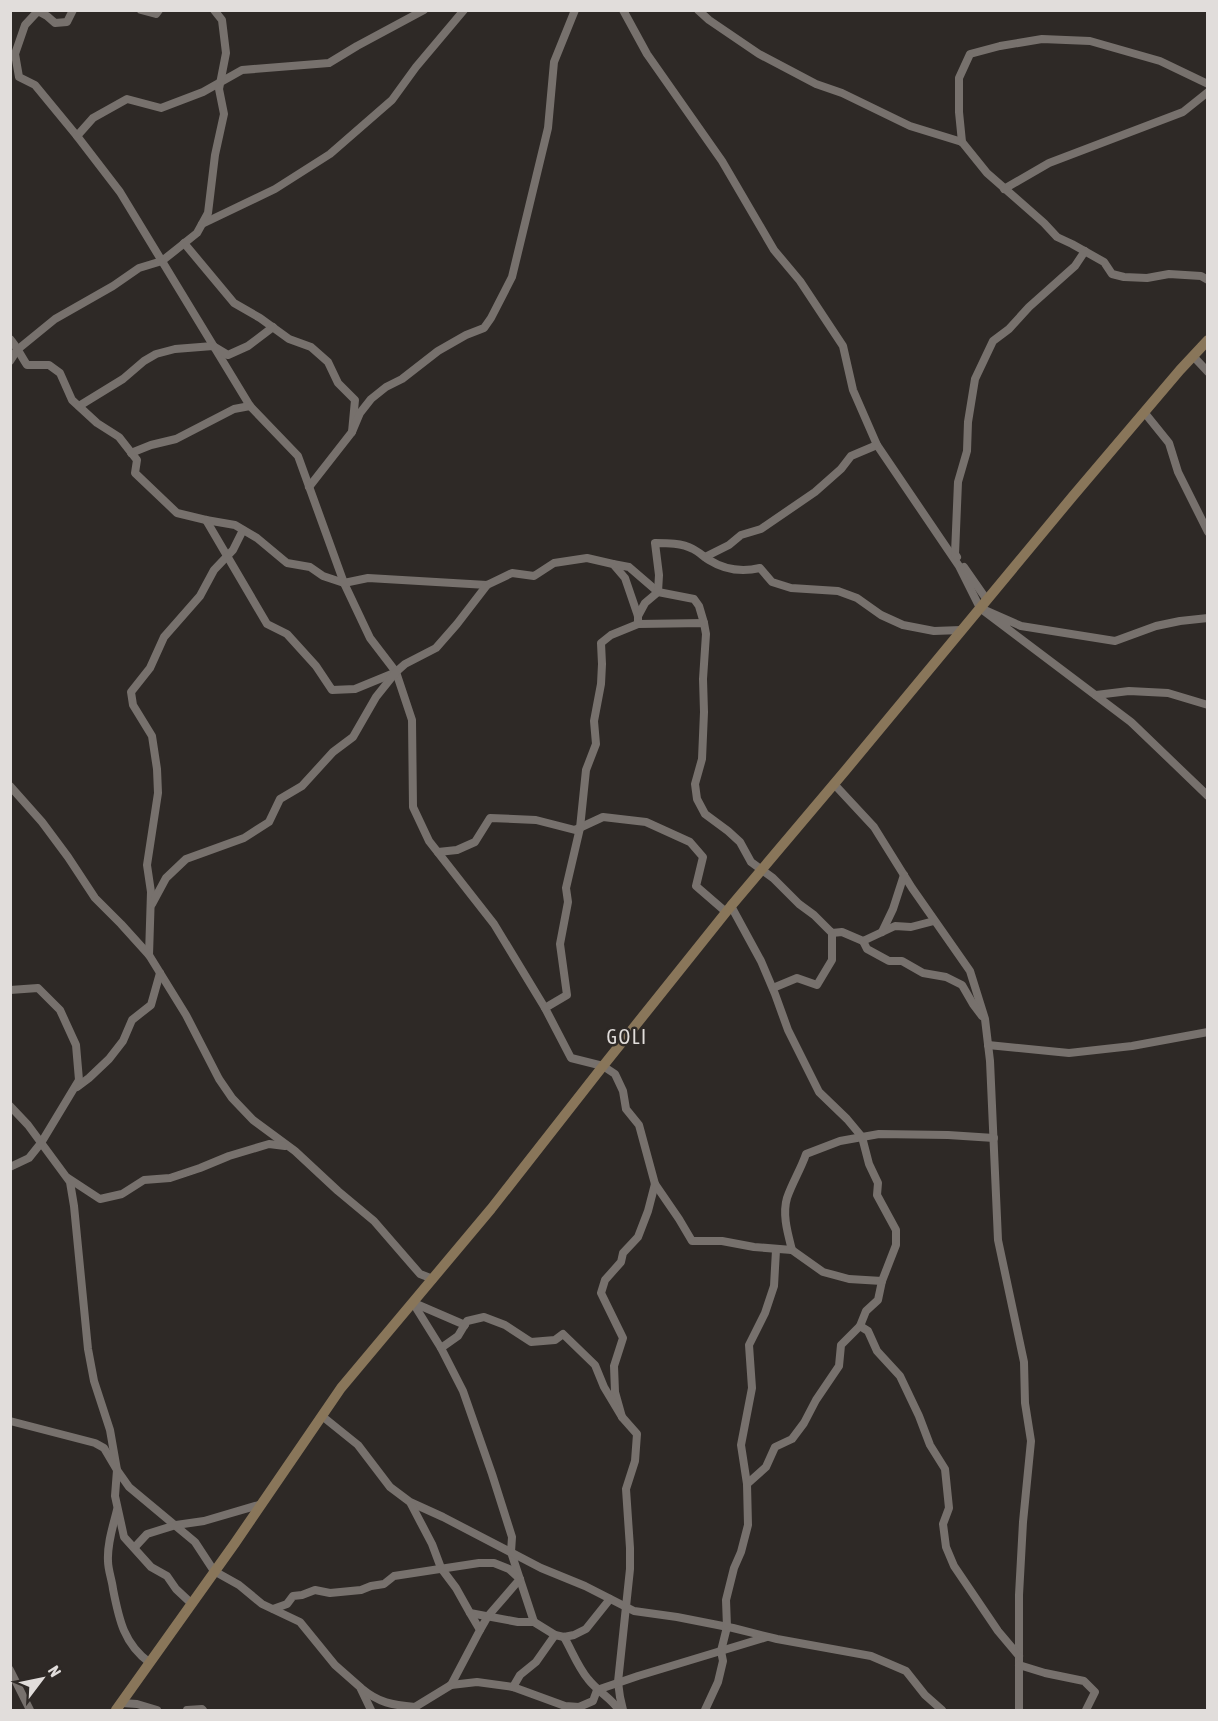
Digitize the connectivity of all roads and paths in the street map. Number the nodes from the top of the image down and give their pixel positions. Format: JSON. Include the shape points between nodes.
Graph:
{"nodes":[{"id":1,"x":72,"y":10,"type":"edge"},
{"id":2,"x":141,"y":10,"type":"edge"},
{"id":3,"x":159,"y":10,"type":"edge"},
{"id":4,"x":214,"y":10,"type":"edge"},
{"id":5,"x":424,"y":10,"type":"edge"},
{"id":6,"x":465,"y":10,"type":"edge"},
{"id":7,"x":575,"y":10,"type":"edge"},
{"id":8,"x":623,"y":10,"type":"edge"},
{"id":9,"x":698,"y":10,"type":"edge"},
{"id":10,"x":15,"y":76,"type":"edge"},
{"id":11,"x":220,"y":83,"type":"junction"},
{"id":12,"x":1208,"y":84,"type":"edge"},
{"id":13,"x":1208,"y":92,"type":"edge"},
{"id":14,"x":77,"y":136,"type":"junction"},
{"id":15,"x":962,"y":142,"type":"junction"},
{"id":16,"x":1004,"y":189,"type":"junction"},
{"id":17,"x":202,"y":224,"type":"junction"},
{"id":18,"x":184,"y":243,"type":"junction"},
{"id":19,"x":1085,"y":251,"type":"junction"},
{"id":20,"x":162,"y":261,"type":"junction"},
{"id":21,"x":1208,"y":280,"type":"edge"},
{"id":22,"x":273,"y":327,"type":"junction"},
{"id":23,"x":10,"y":339,"type":"edge"},
{"id":24,"x":1208,"y":340,"type":"edge"},
{"id":25,"x":213,"y":346,"type":"junction"},
{"id":26,"x":17,"y":350,"type":"junction"},
{"id":27,"x":1193,"y":356,"type":"junction"},
{"id":28,"x":10,"y":361,"type":"edge"},
{"id":29,"x":1208,"y":372,"type":"edge"},
{"id":30,"x":79,"y":406,"type":"junction"},
{"id":31,"x":250,"y":406,"type":"junction"},
{"id":32,"x":1144,"y":412,"type":"junction"},
{"id":33,"x":352,"y":432,"type":"junction"},
{"id":34,"x":878,"y":444,"type":"junction"},
{"id":35,"x":131,"y":453,"type":"junction"},
{"id":36,"x":309,"y":487,"type":"junction"},
{"id":37,"x":206,"y":520,"type":"junction"},
{"id":38,"x":243,"y":530,"type":"junction"},
{"id":39,"x":1208,"y":532,"type":"edge"},
{"id":40,"x":226,"y":557,"type":"junction"},
{"id":41,"x":705,"y":557,"type":"junction"},
{"id":42,"x":613,"y":564,"type":"junction"},
{"id":43,"x":344,"y":583,"type":"junction"},
{"id":44,"x":487,"y":585,"type":"junction"},
{"id":45,"x":658,"y":592,"type":"junction"},
{"id":46,"x":983,"y":604,"type":"junction"},
{"id":47,"x":1208,"y":618,"type":"edge"},
{"id":48,"x":638,"y":620,"type":"junction"},
{"id":49,"x":704,"y":623,"type":"junction"},
{"id":50,"x":962,"y":630,"type":"junction"},
{"id":51,"x":396,"y":672,"type":"junction"},
{"id":52,"x":1096,"y":695,"type":"junction"},
{"id":53,"x":1208,"y":705,"type":"edge"},
{"id":54,"x":834,"y":784,"type":"junction"},
{"id":55,"x":10,"y":786,"type":"edge"},
{"id":56,"x":1208,"y":796,"type":"edge"},
{"id":57,"x":580,"y":828,"type":"junction"},
{"id":58,"x":438,"y":852,"type":"junction"},
{"id":59,"x":762,"y":870,"type":"junction"},
{"id":60,"x":904,"y":875,"type":"junction"},
{"id":61,"x":151,"y":905,"type":"junction"},
{"id":62,"x":729,"y":909,"type":"junction"},
{"id":63,"x":934,"y":921,"type":"junction"},
{"id":64,"x":882,"y":932,"type":"junction"},
{"id":65,"x":832,"y":933,"type":"junction"},
{"id":66,"x":863,"y":941,"type":"junction"},
{"id":67,"x":148,"y":955,"type":"junction"},
{"id":68,"x":160,"y":973,"type":"junction"},
{"id":69,"x":773,"y":988,"type":"junction"},
{"id":70,"x":10,"y":990,"type":"edge"},
{"id":71,"x":545,"y":1008,"type":"junction"},
{"id":72,"x":985,"y":1019,"type":"junction"},
{"id":73,"x":1208,"y":1032,"type":"edge"},
{"id":74,"x":988,"y":1045,"type":"junction"},
{"id":75,"x":603,"y":1066,"type":"junction"},
{"id":76,"x":73,"y":1089,"type":"junction"},
{"id":77,"x":10,"y":1106,"type":"edge"},
{"id":78,"x":862,"y":1137,"type":"junction"},
{"id":79,"x":994,"y":1138,"type":"junction"},
{"id":80,"x":40,"y":1143,"type":"junction"},
{"id":81,"x":288,"y":1146,"type":"junction"},
{"id":82,"x":10,"y":1167,"type":"edge"},
{"id":83,"x":67,"y":1177,"type":"junction"},
{"id":84,"x":655,"y":1184,"type":"junction"},
{"id":85,"x":776,"y":1250,"type":"junction"},
{"id":86,"x":792,"y":1250,"type":"junction"},
{"id":87,"x":433,"y":1279,"type":"junction"},
{"id":88,"x":882,"y":1281,"type":"junction"},
{"id":89,"x":413,"y":1302,"type":"junction"},
{"id":90,"x":465,"y":1325,"type":"junction"},
{"id":91,"x":860,"y":1326,"type":"junction"},
{"id":92,"x":441,"y":1348,"type":"junction"},
{"id":93,"x":322,"y":1416,"type":"junction"},
{"id":94,"x":622,"y":1418,"type":"junction"},
{"id":95,"x":10,"y":1421,"type":"edge"},
{"id":96,"x":117,"y":1470,"type":"junction"},
{"id":97,"x":747,"y":1484,"type":"junction"},
{"id":98,"x":411,"y":1502,"type":"junction"},
{"id":99,"x":262,"y":1504,"type":"junction"},
{"id":100,"x":117,"y":1510,"type":"junction"},
{"id":101,"x":176,"y":1525,"type":"junction"},
{"id":102,"x":135,"y":1547,"type":"junction"},
{"id":103,"x":511,"y":1552,"type":"junction"},
{"id":104,"x":441,"y":1568,"type":"junction"},
{"id":105,"x":214,"y":1571,"type":"junction"},
{"id":106,"x":520,"y":1579,"type":"junction"},
{"id":107,"x":610,"y":1599,"type":"junction"},
{"id":108,"x":192,"y":1604,"type":"junction"},
{"id":109,"x":625,"y":1606,"type":"junction"},
{"id":110,"x":273,"y":1609,"type":"junction"},
{"id":111,"x":470,"y":1614,"type":"junction"},
{"id":112,"x":488,"y":1616,"type":"junction"},
{"id":113,"x":534,"y":1622,"type":"junction"},
{"id":114,"x":727,"y":1627,"type":"junction"},
{"id":115,"x":480,"y":1630,"type":"junction"},
{"id":116,"x":555,"y":1635,"type":"junction"},
{"id":117,"x":564,"y":1637,"type":"junction"},
{"id":118,"x":768,"y":1637,"type":"junction"},
{"id":119,"x":721,"y":1651,"type":"junction"},
{"id":120,"x":1019,"y":1660,"type":"junction"},
{"id":121,"x":150,"y":1664,"type":"junction"},
{"id":122,"x":10,"y":1670,"type":"edge"},
{"id":123,"x":618,"y":1682,"type":"junction"},
{"id":124,"x":451,"y":1685,"type":"junction"},
{"id":125,"x":360,"y":1687,"type":"junction"},
{"id":126,"x":513,"y":1687,"type":"junction"},
{"id":127,"x":597,"y":1690,"type":"junction"},
{"id":128,"x":119,"y":1707,"type":"edge"},
{"id":129,"x":414,"y":1709,"type":"edge"},
{"id":130,"x":30,"y":1710,"type":"edge"},
{"id":131,"x":157,"y":1710,"type":"edge"},
{"id":132,"x":187,"y":1710,"type":"edge"},
{"id":133,"x":203,"y":1710,"type":"edge"},
{"id":134,"x":371,"y":1710,"type":"edge"},
{"id":135,"x":621,"y":1710,"type":"edge"},
{"id":136,"x":705,"y":1710,"type":"edge"},
{"id":137,"x":942,"y":1710,"type":"edge"},
{"id":138,"x":1019,"y":1710,"type":"edge"},
{"id":139,"x":1086,"y":1710,"type":"edge"}],
"edges":[{"from":1,"to":10,"type":"street","via":[[67,22],[55,23],[38,11],[25,25],[15,54]]},
{"from":2,"to":3,"type":"street","via":[[156,14]]},
{"from":4,"to":11,"type":"street","via":[[222,20],[226,53]]},
{"from":5,"to":11,"type":"street","via":[[329,63],[242,70]]},
{"from":6,"to":17,"type":"street","via":[[392,100],[330,154],[274,189]]},
{"from":7,"to":33,"type":"street","via":[[554,62],[548,128],[512,277],[491,318],[484,328],[438,351],[371,399]]},
{"from":8,"to":34,"type":"street","via":[[646,54],[722,161],[774,250],[800,281],[843,346],[853,390]]},
{"from":9,"to":15,"type":"street","via":[[759,54],[816,84],[910,126]]},
{"from":10,"to":14,"type":"street","via":[[35,85]]},
{"from":11,"to":14,"type":"street","via":[[161,108],[127,99],[93,118]]},
{"from":11,"to":17,"type":"street","via":[[224,114],[208,213]]},
{"from":12,"to":15,"type":"street","via":[[1160,61],[1090,41],[1042,39],[1000,46],[970,54],[959,78]]},
{"from":13,"to":16,"type":"street","via":[[1183,112],[1049,164]]},
{"from":14,"to":20,"type":"street","via":[[120,192]]},
{"from":15,"to":16,"type":"street"},
{"from":16,"to":19,"type":"street","via":[[1057,237]]},
{"from":17,"to":18,"type":"street"},
{"from":18,"to":20,"type":"street"},
{"from":18,"to":22,"type":"street","via":[[234,303]]},
{"from":19,"to":21,"type":"street","via":[[1104,262],[1112,274],[1124,277],[1169,274]]},
{"from":19,"to":46,"type":"street","via":[[1075,266],[993,341],[975,379],[967,451],[958,482],[955,554]]},
{"from":20,"to":25,"type":"street"},
{"from":20,"to":26,"type":"street","via":[[139,268],[55,319]]},
{"from":22,"to":25,"type":"street","via":[[228,355]]},
{"from":22,"to":33,"type":"street","via":[[289,339],[311,347],[328,362],[338,383],[355,400]]},
{"from":23,"to":26,"type":"street"},
{"from":24,"to":27,"type":"main road"},
{"from":25,"to":30,"type":"street","via":[[156,354]]},
{"from":25,"to":31,"type":"street"},
{"from":26,"to":28,"type":"street"},
{"from":26,"to":30,"type":"street","via":[[27,365],[49,366],[60,373],[72,400]]},
{"from":27,"to":29,"type":"street"},
{"from":27,"to":32,"type":"main road"},
{"from":30,"to":35,"type":"street","via":[[119,437]]},
{"from":31,"to":35,"type":"street","via":[[234,409],[176,439]]},
{"from":31,"to":36,"type":"street","via":[[298,456]]},
{"from":32,"to":39,"type":"street","via":[[1169,442],[1178,472]]},
{"from":32,"to":46,"type":"main road"},
{"from":33,"to":36,"type":"street"},
{"from":34,"to":41,"type":"street","via":[[851,456],[815,492],[761,529]]},
{"from":34,"to":46,"type":"street"},
{"from":35,"to":37,"type":"street","via":[[137,460],[135,473],[177,513]]},
{"from":36,"to":43,"type":"street"},
{"from":37,"to":38,"type":"street"},
{"from":37,"to":40,"type":"street"},
{"from":38,"to":40,"type":"street"},
{"from":38,"to":43,"type":"street","via":[[286,563],[310,567]]},
{"from":40,"to":51,"type":"street","via":[[267,624],[287,634],[332,690],[355,689]]},
{"from":40,"to":61,"type":"street","via":[[200,596],[164,637],[150,668],[131,692],[133,705],[152,736],[157,769],[158,793],[147,865]]},
{"from":41,"to":45,"type":"street","via":[[691,548],[655,543]]},
{"from":41,"to":50,"type":"street","via":[[736,571],[760,568],[772,582],[791,588],[838,591],[903,625],[934,631]]},
{"from":42,"to":44,"type":"street","via":[[587,558],[554,564],[534,576],[512,573]]},
{"from":42,"to":45,"type":"street","via":[[629,567]]},
{"from":42,"to":48,"type":"street","via":[[626,578]]},
{"from":43,"to":44,"type":"street","via":[[368,579]]},
{"from":43,"to":51,"type":"street","via":[[370,638]]},
{"from":44,"to":51,"type":"street","via":[[436,648]]},
{"from":45,"to":48,"type":"street","via":[[645,603]]},
{"from":45,"to":49,"type":"street","via":[[694,599]]},
{"from":46,"to":47,"type":"street","via":[[1021,626],[1115,641],[1156,626]]},
{"from":46,"to":50,"type":"main road"},
{"from":46,"to":52,"type":"street"},
{"from":48,"to":49,"type":"street"},
{"from":48,"to":57,"type":"street","via":[[601,643],[603,664],[594,721],[596,744],[586,770]]},
{"from":49,"to":59,"type":"street","via":[[704,712],[702,759],[695,784],[697,799],[705,814],[740,842],[751,862]]},
{"from":50,"to":54,"type":"main road"},
{"from":51,"to":58,"type":"street","via":[[412,720],[413,807]]},
{"from":51,"to":61,"type":"street","via":[[352,737],[302,786],[280,799],[268,822],[244,838],[186,859],[166,878]]},
{"from":52,"to":53,"type":"street","via":[[1129,691],[1168,693]]},
{"from":52,"to":56,"type":"street","via":[[1131,722]]},
{"from":54,"to":59,"type":"main road"},
{"from":54,"to":60,"type":"street","via":[[874,827]]},
{"from":55,"to":67,"type":"street","via":[[69,857],[95,898]]},
{"from":57,"to":58,"type":"street","via":[[536,820],[490,818],[475,842],[457,850]]},
{"from":57,"to":62,"type":"street","via":[[603,817],[646,822],[690,842],[704,857],[696,886]]},
{"from":57,"to":71,"type":"street","via":[[566,888],[568,902],[560,944],[567,995]]},
{"from":58,"to":71,"type":"street","via":[[494,924]]},
{"from":59,"to":62,"type":"main road"},
{"from":59,"to":65,"type":"street"},
{"from":60,"to":63,"type":"street"},
{"from":60,"to":64,"type":"street"},
{"from":61,"to":67,"type":"street"},
{"from":62,"to":69,"type":"street"},
{"from":62,"to":75,"type":"main road"},
{"from":63,"to":64,"type":"street","via":[[911,927],[895,926]]},
{"from":63,"to":72,"type":"street","via":[[970,971]]},
{"from":64,"to":66,"type":"street"},
{"from":65,"to":66,"type":"street","via":[[842,932]]},
{"from":65,"to":69,"type":"street","via":[[832,960],[818,985],[797,978]]},
{"from":66,"to":72,"type":"street","via":[[867,949],[889,961],[902,961],[923,973],[962,985]]},
{"from":67,"to":68,"type":"street"},
{"from":68,"to":76,"type":"street","via":[[151,1005],[132,1020],[109,1059]]},
{"from":68,"to":81,"type":"street","via":[[232,1098],[253,1120]]},
{"from":69,"to":78,"type":"street","via":[[788,1030],[819,1092]]},
{"from":70,"to":76,"type":"street","via":[[38,988],[60,1010],[76,1045],[79,1080]]},
{"from":71,"to":75,"type":"street","via":[[571,1058]]},
{"from":72,"to":74,"type":"street"},
{"from":73,"to":74,"type":"street","via":[[1069,1053]]},
{"from":74,"to":79,"type":"street"},
{"from":75,"to":84,"type":"street","via":[[615,1074],[626,1109],[639,1125]]},
{"from":75,"to":87,"type":"main road"},
{"from":76,"to":80,"type":"street"},
{"from":77,"to":80,"type":"street"},
{"from":78,"to":79,"type":"street","via":[[879,1134]]},
{"from":78,"to":86,"type":"street","via":[[806,1154],[786,1200],[785,1222]]},
{"from":78,"to":88,"type":"street","via":[[878,1183],[877,1194],[896,1230],[896,1245]]},
{"from":79,"to":120,"type":"street","via":[[998,1240],[1024,1362],[1031,1441],[1019,1585]]},
{"from":80,"to":82,"type":"street","via":[[29,1158]]},
{"from":80,"to":83,"type":"street"},
{"from":81,"to":83,"type":"street","via":[[269,1144],[170,1178],[144,1180],[122,1194],[100,1199]]},
{"from":81,"to":87,"type":"street","via":[[374,1221],[420,1274]]},
{"from":83,"to":96,"type":"street","via":[[74,1206],[91,1371],[110,1430]]},
{"from":84,"to":85,"type":"street","via":[[692,1241],[722,1241]]},
{"from":84,"to":94,"type":"street","via":[[638,1237],[604,1280],[601,1293],[623,1338],[614,1366]]},
{"from":85,"to":86,"type":"street"},
{"from":85,"to":97,"type":"street","via":[[774,1286],[749,1345],[752,1389],[741,1445]]},
{"from":86,"to":88,"type":"street","via":[[824,1272],[849,1279]]},
{"from":87,"to":89,"type":"main road"},
{"from":88,"to":91,"type":"street","via":[[878,1300],[866,1311]]},
{"from":89,"to":90,"type":"street"},
{"from":89,"to":92,"type":"street"},
{"from":89,"to":93,"type":"main road"},
{"from":90,"to":92,"type":"street","via":[[458,1336]]},
{"from":90,"to":94,"type":"street","via":[[484,1317],[531,1342],[555,1340],[563,1334],[595,1365]]},
{"from":91,"to":97,"type":"street","via":[[841,1345],[839,1366],[804,1424],[792,1439],[775,1447],[766,1467]]},
{"from":91,"to":120,"type":"street","via":[[868,1331],[877,1351],[900,1377],[945,1469],[949,1508],[943,1524],[954,1566]]},
{"from":92,"to":103,"type":"street","via":[[463,1391],[492,1474],[512,1537]]},
{"from":93,"to":98,"type":"street","via":[[358,1445],[390,1487]]},
{"from":93,"to":99,"type":"main road"},
{"from":94,"to":109,"type":"street","via":[[636,1434],[635,1461],[626,1489],[630,1548]]},
{"from":95,"to":96,"type":"street","via":[[100,1445]]},
{"from":96,"to":100,"type":"street"},
{"from":96,"to":101,"type":"street","via":[[129,1487]]},
{"from":97,"to":114,"type":"street","via":[[748,1525],[726,1600]]},
{"from":98,"to":103,"type":"street"},
{"from":98,"to":104,"type":"street"},
{"from":99,"to":101,"type":"street"},
{"from":99,"to":105,"type":"main road"},
{"from":100,"to":102,"type":"street","via":[[124,1537]]},
{"from":100,"to":121,"type":"street","via":[[108,1561],[118,1618],[126,1638]]},
{"from":101,"to":102,"type":"street","via":[[147,1534]]},
{"from":101,"to":105,"type":"street","via":[[199,1546]]},
{"from":102,"to":108,"type":"street"},
{"from":103,"to":106,"type":"street"},
{"from":103,"to":107,"type":"street"},
{"from":104,"to":106,"type":"street","via":[[494,1563]]},
{"from":104,"to":110,"type":"street","via":[[394,1576],[384,1584],[361,1590],[315,1590],[293,1596],[287,1604]]},
{"from":104,"to":111,"type":"street"},
{"from":105,"to":108,"type":"main road"},
{"from":105,"to":110,"type":"street"},
{"from":106,"to":112,"type":"street"},
{"from":106,"to":113,"type":"street"},
{"from":107,"to":109,"type":"street"},
{"from":107,"to":117,"type":"street","via":[[586,1629]]},
{"from":108,"to":121,"type":"main road"},
{"from":109,"to":114,"type":"street","via":[[634,1611]]},
{"from":109,"to":123,"type":"street"},
{"from":110,"to":125,"type":"street","via":[[300,1622],[335,1665]]},
{"from":111,"to":112,"type":"street"},
{"from":111,"to":115,"type":"street"},
{"from":112,"to":113,"type":"street"},
{"from":112,"to":115,"type":"street"},
{"from":113,"to":116,"type":"street"},
{"from":114,"to":118,"type":"street"},
{"from":114,"to":119,"type":"street"},
{"from":115,"to":124,"type":"street"},
{"from":116,"to":117,"type":"street"},
{"from":116,"to":126,"type":"street"},
{"from":117,"to":127,"type":"street"},
{"from":118,"to":119,"type":"street"},
{"from":118,"to":137,"type":"street","via":[[872,1656],[906,1671]]},
{"from":119,"to":123,"type":"street"},
{"from":119,"to":136,"type":"street","via":[[718,1682]]},
{"from":120,"to":138,"type":"street"},
{"from":120,"to":139,"type":"street","via":[[1045,1673],[1084,1681],[1095,1692]]},
{"from":121,"to":128,"type":"main road"},
{"from":122,"to":130,"type":"street"},
{"from":123,"to":127,"type":"street"},
{"from":123,"to":135,"type":"street"},
{"from":124,"to":126,"type":"street","via":[[477,1682]]},
{"from":124,"to":129,"type":"street"},
{"from":125,"to":129,"type":"street","via":[[373,1698]]},
{"from":125,"to":134,"type":"street"},
{"from":126,"to":127,"type":"street","via":[[565,1706],[579,1707],[593,1701]]},
{"from":127,"to":135,"type":"street"},
{"from":128,"to":131,"type":"street","via":[[137,1704]]},
{"from":132,"to":133,"type":"street"}]}
